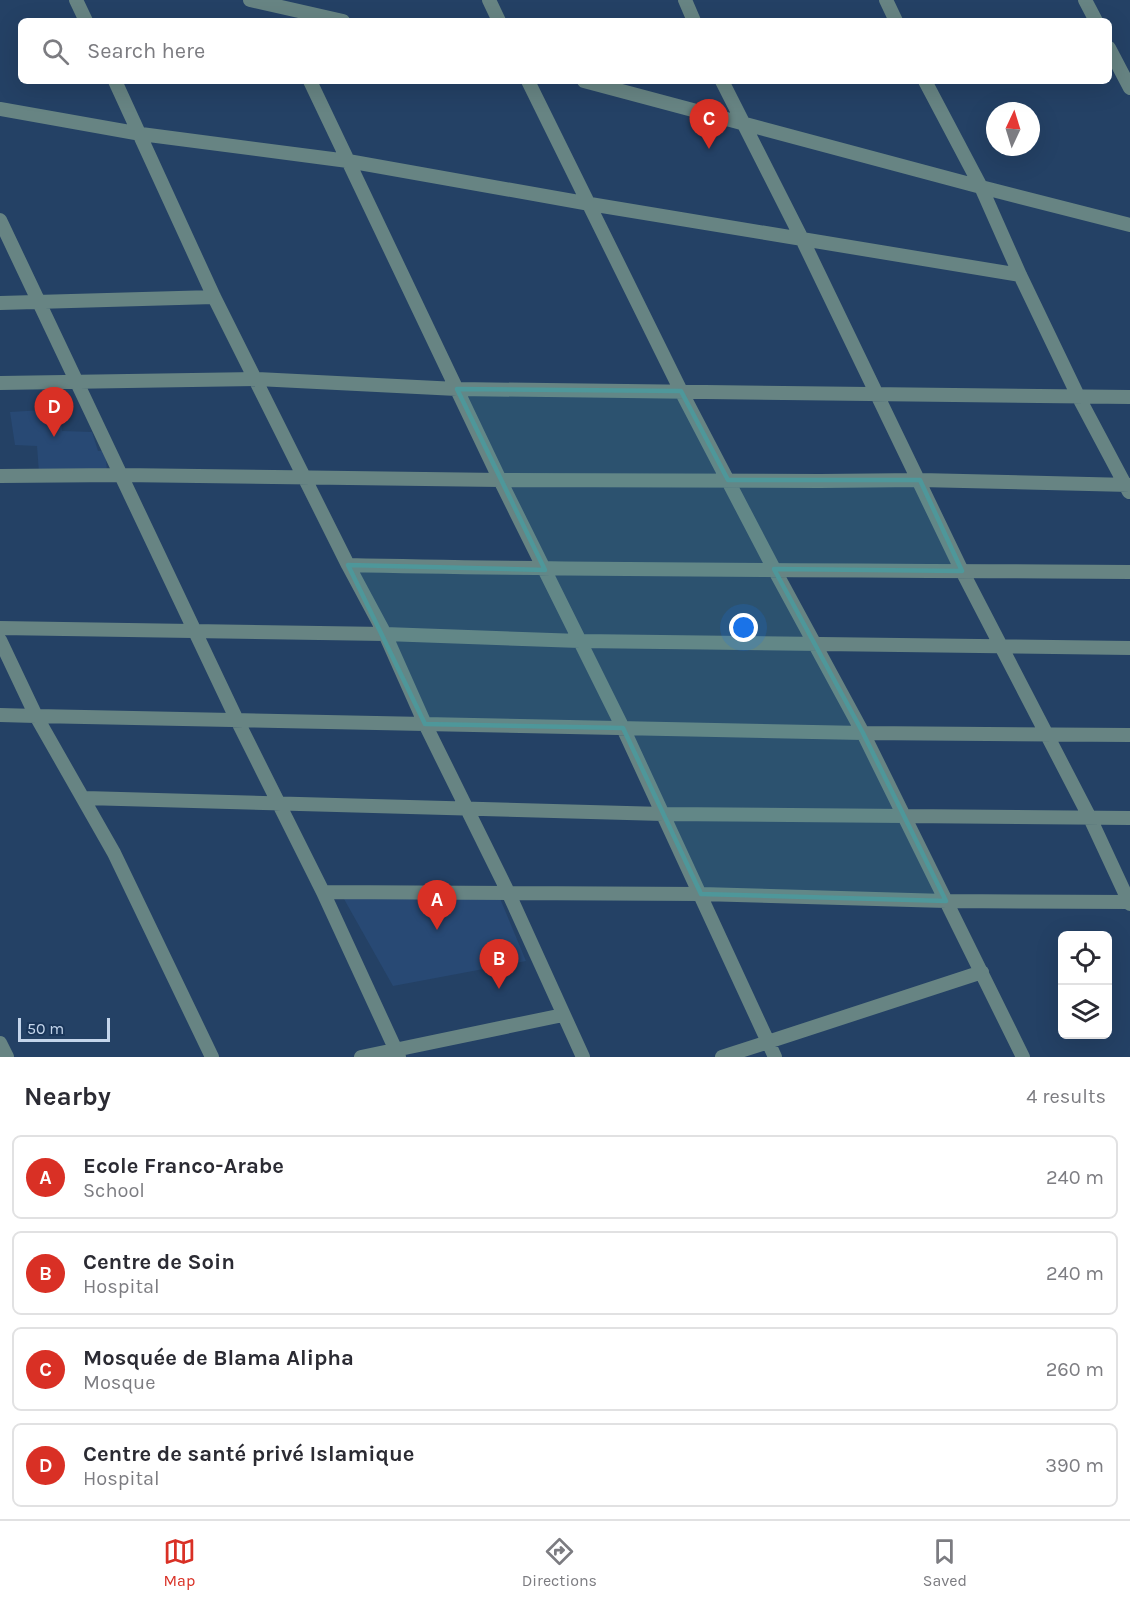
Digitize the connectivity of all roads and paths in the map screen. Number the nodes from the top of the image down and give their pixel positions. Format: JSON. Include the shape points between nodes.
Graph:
{"nodes":[{"id":1,"x":76,"y":0,"type":"edge"},
{"id":2,"x":250,"y":0,"type":"edge"},
{"id":3,"x":489,"y":0,"type":"edge"},
{"id":4,"x":685,"y":0,"type":"edge"},
{"id":5,"x":886,"y":0,"type":"edge"},
{"id":6,"x":1085,"y":0,"type":"edge"},
{"id":7,"x":272,"y":3,"type":"edge"},
{"id":8,"x":85,"y":18,"type":"edge"},
{"id":9,"x":280,"y":18,"type":"edge"},
{"id":10,"x":331,"y":18,"type":"edge"},
{"id":11,"x":498,"y":18,"type":"edge"},
{"id":12,"x":693,"y":18,"type":"edge"},
{"id":13,"x":895,"y":18,"type":"edge"},
{"id":14,"x":1094,"y":18,"type":"edge"},
{"id":15,"x":1119,"y":63,"type":"edge"},
{"id":16,"x":116,"y":84,"type":"edge"},
{"id":17,"x":311,"y":84,"type":"edge"},
{"id":18,"x":530,"y":84,"type":"edge"},
{"id":19,"x":595,"y":84,"type":"edge"},
{"id":20,"x":723,"y":84,"type":"edge"},
{"id":21,"x":927,"y":84,"type":"edge"},
{"id":22,"x":1130,"y":88,"type":"edge"},
{"id":23,"x":0,"y":109,"type":"edge"},
{"id":24,"x":742,"y":123,"type":"junction"},
{"id":25,"x":141,"y":134,"type":"junction"},
{"id":26,"x":348,"y":161,"type":"junction"},
{"id":27,"x":981,"y":187,"type":"junction"},
{"id":28,"x":590,"y":204,"type":"junction"},
{"id":29,"x":0,"y":220,"type":"edge"},
{"id":30,"x":1130,"y":225,"type":"edge"},
{"id":31,"x":802,"y":239,"type":"junction"},
{"id":32,"x":1020,"y":275,"type":"junction"},
{"id":33,"x":214,"y":297,"type":"junction"},
{"id":34,"x":39,"y":302,"type":"junction"},
{"id":35,"x":0,"y":303,"type":"edge"},
{"id":36,"x":257,"y":380,"type":"junction"},
{"id":37,"x":78,"y":382,"type":"junction"},
{"id":38,"x":0,"y":383,"type":"edge"},
{"id":39,"x":457,"y":389,"type":"junction"},
{"id":40,"x":681,"y":391,"type":"junction"},
{"id":41,"x":878,"y":396,"type":"junction"},
{"id":42,"x":1079,"y":398,"type":"junction"},
{"id":43,"x":1130,"y":398,"type":"edge"},
{"id":44,"x":121,"y":475,"type":"junction"},
{"id":45,"x":0,"y":476,"type":"edge"},
{"id":46,"x":304,"y":476,"type":"junction"},
{"id":47,"x":500,"y":480,"type":"junction"},
{"id":48,"x":728,"y":480,"type":"junction"},
{"id":49,"x":920,"y":480,"type":"junction"},
{"id":50,"x":1129,"y":488,"type":"edge"},
{"id":51,"x":348,"y":565,"type":"junction"},
{"id":52,"x":774,"y":569,"type":"junction"},
{"id":53,"x":545,"y":570,"type":"junction"},
{"id":54,"x":962,"y":571,"type":"junction"},
{"id":55,"x":1130,"y":572,"type":"edge"},
{"id":56,"x":0,"y":628,"type":"edge"},
{"id":57,"x":196,"y":631,"type":"junction"},
{"id":58,"x":385,"y":634,"type":"junction"},
{"id":59,"x":0,"y":640,"type":"edge"},
{"id":60,"x":580,"y":641,"type":"junction"},
{"id":61,"x":814,"y":644,"type":"junction"},
{"id":62,"x":1001,"y":646,"type":"junction"},
{"id":63,"x":1130,"y":648,"type":"edge"},
{"id":64,"x":0,"y":715,"type":"edge"},
{"id":65,"x":36,"y":716,"type":"junction"},
{"id":66,"x":236,"y":718,"type":"junction"},
{"id":67,"x":425,"y":724,"type":"junction"},
{"id":68,"x":623,"y":728,"type":"junction"},
{"id":69,"x":863,"y":733,"type":"junction"},
{"id":70,"x":1046,"y":733,"type":"junction"},
{"id":71,"x":1130,"y":735,"type":"edge"},
{"id":72,"x":85,"y":798,"type":"junction"},
{"id":73,"x":279,"y":803,"type":"junction"},
{"id":74,"x":467,"y":808,"type":"junction"},
{"id":75,"x":663,"y":814,"type":"junction"},
{"id":76,"x":905,"y":817,"type":"junction"},
{"id":77,"x":1090,"y":818,"type":"junction"},
{"id":78,"x":1130,"y":818,"type":"edge"},
{"id":79,"x":323,"y":892,"type":"junction"},
{"id":80,"x":508,"y":892,"type":"junction"},
{"id":81,"x":700,"y":894,"type":"junction"},
{"id":82,"x":946,"y":901,"type":"junction"},
{"id":83,"x":1130,"y":903,"type":"edge"},
{"id":84,"x":982,"y":972,"type":"junction"},
{"id":85,"x":563,"y":1016,"type":"junction"},
{"id":86,"x":0,"y":1043,"type":"edge"},
{"id":87,"x":768,"y":1043,"type":"junction"},
{"id":88,"x":397,"y":1053,"type":"edge"},
{"id":89,"x":7,"y":1057,"type":"edge"},
{"id":90,"x":212,"y":1057,"type":"edge"},
{"id":91,"x":361,"y":1057,"type":"edge"},
{"id":92,"x":583,"y":1057,"type":"edge"},
{"id":93,"x":722,"y":1057,"type":"edge"},
{"id":94,"x":775,"y":1057,"type":"edge"},
{"id":95,"x":1023,"y":1057,"type":"edge"}],
"edges":[{"from":1,"to":8,"type":"street"},
{"from":2,"to":7,"type":"street"},
{"from":3,"to":11,"type":"street"},
{"from":4,"to":12,"type":"street"},
{"from":5,"to":13,"type":"street"},
{"from":6,"to":14,"type":"street"},
{"from":7,"to":9,"type":"street"},
{"from":7,"to":10,"type":"street"},
{"from":15,"to":22,"type":"street"},
{"from":16,"to":25,"type":"street"},
{"from":17,"to":26,"type":"street"},
{"from":18,"to":28,"type":"street"},
{"from":19,"to":24,"type":"street"},
{"from":20,"to":24,"type":"street"},
{"from":21,"to":27,"type":"street"},
{"from":23,"to":25,"type":"street"},
{"from":24,"to":27,"type":"street"},
{"from":24,"to":31,"type":"street"},
{"from":25,"to":26,"type":"street"},
{"from":25,"to":33,"type":"street"},
{"from":26,"to":28,"type":"street"},
{"from":26,"to":39,"type":"street"},
{"from":27,"to":30,"type":"street"},
{"from":27,"to":32,"type":"street"},
{"from":28,"to":31,"type":"street"},
{"from":28,"to":40,"type":"street"},
{"from":29,"to":34,"type":"street"},
{"from":31,"to":32,"type":"street"},
{"from":31,"to":41,"type":"street"},
{"from":32,"to":42,"type":"street"},
{"from":33,"to":34,"type":"street"},
{"from":33,"to":36,"type":"street"},
{"from":34,"to":35,"type":"street"},
{"from":34,"to":37,"type":"street"},
{"from":36,"to":37,"type":"street"},
{"from":36,"to":39,"type":"street"},
{"from":36,"to":46,"type":"street"},
{"from":37,"to":38,"type":"street"},
{"from":37,"to":44,"type":"street"},
{"from":39,"to":40,"type":"street"},
{"from":39,"to":47,"type":"street"},
{"from":40,"to":41,"type":"street"},
{"from":40,"to":48,"type":"street"},
{"from":41,"to":42,"type":"street"},
{"from":41,"to":49,"type":"street"},
{"from":42,"to":43,"type":"street"},
{"from":42,"to":50,"type":"street"},
{"from":44,"to":45,"type":"street"},
{"from":44,"to":46,"type":"street"},
{"from":44,"to":57,"type":"street"},
{"from":46,"to":47,"type":"street"},
{"from":46,"to":51,"type":"street"},
{"from":47,"to":48,"type":"street"},
{"from":47,"to":53,"type":"street"},
{"from":48,"to":49,"type":"street"},
{"from":48,"to":52,"type":"street"},
{"from":49,"to":50,"type":"street"},
{"from":49,"to":54,"type":"street"},
{"from":51,"to":53,"type":"street"},
{"from":51,"to":58,"type":"street"},
{"from":52,"to":53,"type":"street"},
{"from":52,"to":54,"type":"street"},
{"from":52,"to":61,"type":"street"},
{"from":53,"to":60,"type":"street"},
{"from":54,"to":55,"type":"street"},
{"from":54,"to":62,"type":"street"},
{"from":56,"to":57,"type":"street"},
{"from":57,"to":58,"type":"street"},
{"from":57,"to":66,"type":"street"},
{"from":58,"to":60,"type":"street"},
{"from":58,"to":67,"type":"street"},
{"from":59,"to":65,"type":"street"},
{"from":60,"to":61,"type":"street"},
{"from":60,"to":68,"type":"street"},
{"from":61,"to":62,"type":"street"},
{"from":61,"to":69,"type":"street"},
{"from":62,"to":63,"type":"street"},
{"from":62,"to":70,"type":"street"},
{"from":64,"to":65,"type":"street"},
{"from":65,"to":66,"type":"street"},
{"from":65,"to":72,"type":"street"},
{"from":66,"to":67,"type":"street"},
{"from":66,"to":73,"type":"street"},
{"from":67,"to":68,"type":"street"},
{"from":67,"to":74,"type":"street"},
{"from":68,"to":69,"type":"street"},
{"from":68,"to":75,"type":"street"},
{"from":69,"to":70,"type":"street"},
{"from":69,"to":76,"type":"street"},
{"from":70,"to":71,"type":"street"},
{"from":70,"to":77,"type":"street"},
{"from":72,"to":73,"type":"street"},
{"from":72,"to":90,"type":"street"},
{"from":73,"to":74,"type":"street"},
{"from":73,"to":79,"type":"street"},
{"from":74,"to":75,"type":"street"},
{"from":74,"to":80,"type":"street"},
{"from":75,"to":76,"type":"street"},
{"from":75,"to":81,"type":"street"},
{"from":76,"to":77,"type":"street"},
{"from":76,"to":82,"type":"street"},
{"from":77,"to":78,"type":"street"},
{"from":77,"to":83,"type":"street"},
{"from":79,"to":80,"type":"street"},
{"from":79,"to":88,"type":"street"},
{"from":80,"to":81,"type":"street"},
{"from":80,"to":85,"type":"street"},
{"from":81,"to":82,"type":"street"},
{"from":81,"to":87,"type":"street"},
{"from":82,"to":83,"type":"street"},
{"from":82,"to":84,"type":"street"},
{"from":84,"to":87,"type":"street"},
{"from":84,"to":95,"type":"street"},
{"from":85,"to":88,"type":"street"},
{"from":85,"to":92,"type":"street"},
{"from":86,"to":89,"type":"street"},
{"from":87,"to":93,"type":"street"},
{"from":87,"to":94,"type":"street"},
{"from":88,"to":91,"type":"street"}]}
